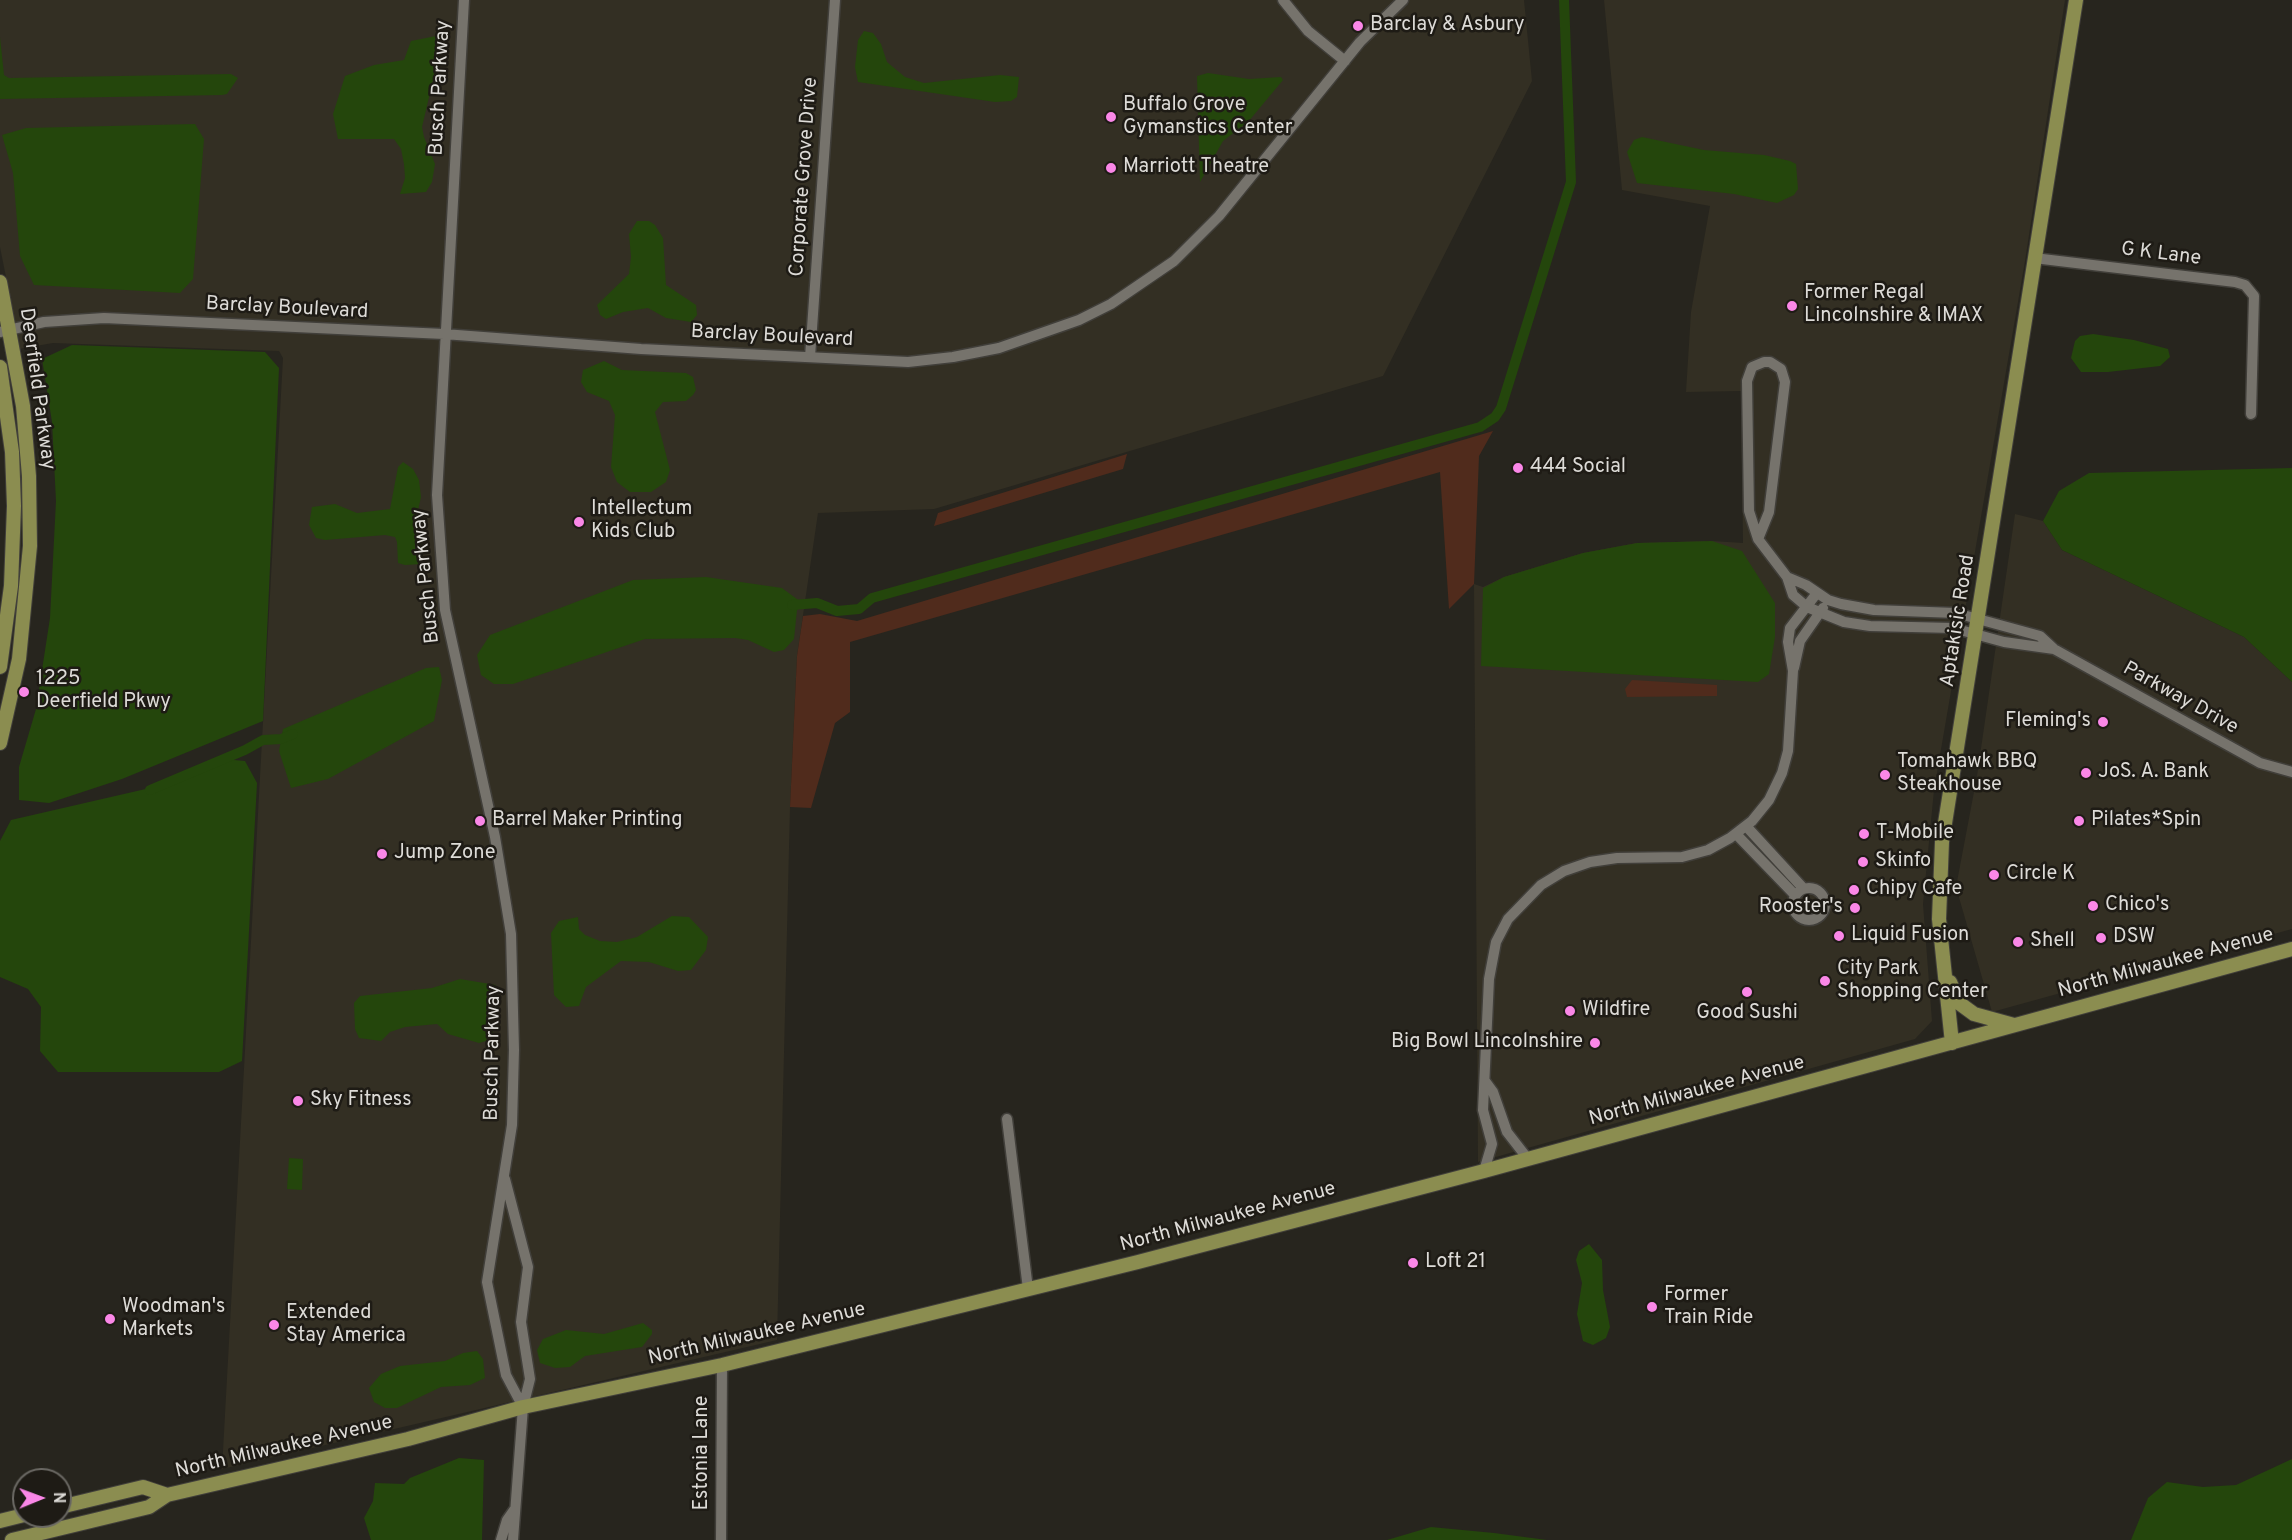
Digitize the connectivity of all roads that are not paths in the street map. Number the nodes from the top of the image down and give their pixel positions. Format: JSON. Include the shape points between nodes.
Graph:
{"nodes":[{"id":1,"x":464,"y":0,"type":"edge"},
{"id":2,"x":835,"y":0,"type":"edge"},
{"id":3,"x":1283,"y":0,"type":"edge"},
{"id":4,"x":1403,"y":0,"type":"edge"},
{"id":5,"x":2076,"y":0,"type":"edge"},
{"id":6,"x":1345,"y":61,"type":"junction"},
{"id":7,"x":2034,"y":258,"type":"junction"},
{"id":8,"x":0,"y":282,"type":"edge"},
{"id":9,"x":5,"y":330,"type":"edge"},
{"id":10,"x":444,"y":334,"type":"junction"},
{"id":11,"x":810,"y":357,"type":"junction"},
{"id":12,"x":0,"y":367,"type":"edge"},
{"id":13,"x":2251,"y":414,"type":"dead end"},
{"id":14,"x":1758,"y":539,"type":"junction"},
{"id":15,"x":1787,"y":577,"type":"junction"},
{"id":16,"x":1817,"y":593,"type":"junction"},
{"id":17,"x":1828,"y":600,"type":"junction"},
{"id":18,"x":1807,"y":607,"type":"junction"},
{"id":19,"x":1820,"y":613,"type":"junction"},
{"id":20,"x":1980,"y":618,"type":"junction"},
{"id":21,"x":1977,"y":636,"type":"junction"},
{"id":22,"x":2,"y":642,"type":"edge"},
{"id":23,"x":21,"y":645,"type":"junction"},
{"id":24,"x":2054,"y":649,"type":"junction"},
{"id":25,"x":0,"y":667,"type":"edge"},
{"id":26,"x":1793,"y":671,"type":"junction"},
{"id":27,"x":0,"y":743,"type":"edge"},
{"id":28,"x":2292,"y":772,"type":"edge"},
{"id":29,"x":1746,"y":826,"type":"junction"},
{"id":30,"x":1736,"y":834,"type":"junction"},
{"id":31,"x":2292,"y":949,"type":"edge"},
{"id":32,"x":1944,"y":969,"type":"junction"},
{"id":33,"x":2015,"y":1026,"type":"junction"},
{"id":34,"x":1952,"y":1043,"type":"junction"},
{"id":35,"x":1485,"y":1081,"type":"junction"},
{"id":36,"x":1007,"y":1119,"type":"dead end"},
{"id":37,"x":1528,"y":1159,"type":"junction"},
{"id":38,"x":1484,"y":1171,"type":"junction"},
{"id":39,"x":505,"y":1178,"type":"junction"},
{"id":40,"x":1028,"y":1289,"type":"junction"},
{"id":41,"x":722,"y":1365,"type":"junction"},
{"id":42,"x":523,"y":1407,"type":"junction"},
{"id":43,"x":166,"y":1495,"type":"junction"},
{"id":44,"x":72,"y":1504,"type":"edge"},
{"id":45,"x":516,"y":1507,"type":"junction"},
{"id":46,"x":12,"y":1540,"type":"edge"},
{"id":47,"x":501,"y":1540,"type":"edge"},
{"id":48,"x":513,"y":1540,"type":"edge"},
{"id":49,"x":722,"y":1540,"type":"edge"}],
"edges":[{"from":1,"to":10,"type":"street","name":"Busch Parkway"},
{"from":2,"to":11,"type":"street","name":"Corporate Grove Drive"},
{"from":3,"to":6,"type":"street","via":[[1308,31]]},
{"from":4,"to":6,"type":"street","name":"Barclay Boulevard"},
{"from":5,"to":7,"type":"main road","name":"Aptakisic Road"},
{"from":6,"to":11,"type":"street","name":"Barclay Boulevard","via":[[1197,240],[1174,261],[1111,304],[1045,334],[974,354],[909,362]]},
{"from":7,"to":13,"type":"street","name":"G K Lane","via":[[2246,285],[2254,296]]},
{"from":7,"to":20,"type":"main road","name":"Aptakisic Road"},
{"from":8,"to":9,"type":"main road","name":"Deerfield Parkway"},
{"from":9,"to":10,"type":"street","name":"Barclay Boulevard","via":[[44,322],[104,318]]},
{"from":9,"to":23,"type":"main road","name":"Deerfield Parkway","via":[[23,406],[29,476],[30,546]]},
{"from":10,"to":11,"type":"street","name":"Barclay Boulevard"},
{"from":10,"to":39,"type":"street","name":"Busch Parkway","via":[[437,495],[445,610],[495,837],[511,934],[514,1050],[512,1125]]},
{"from":12,"to":22,"type":"main road","name":"Deerfield Parkway","via":[[12,452],[14,506],[11,586]]},
{"from":14,"to":14,"type":"street","name":"Parkway Drive","via":[[1769,512],[1785,382],[1781,369],[1764,362],[1752,367],[1747,381],[1749,511]]},
{"from":14,"to":15,"type":"street","name":"Parkway Drive"},
{"from":15,"to":16,"type":"street","name":"Parkway Drive"},
{"from":15,"to":18,"type":"street","name":"Parkway Drive","via":[[1793,595]]},
{"from":16,"to":17,"type":"street","name":"Parkway Drive"},
{"from":16,"to":18,"type":"street"},
{"from":17,"to":19,"type":"street"},
{"from":17,"to":20,"type":"street","name":"Parkway Drive","via":[[1874,610],[1956,613]]},
{"from":18,"to":19,"type":"street","name":"Parkway Drive"},
{"from":18,"to":26,"type":"street","via":[[1790,628]]},
{"from":19,"to":21,"type":"street","name":"Parkway Drive","via":[[1870,626],[1953,628]]},
{"from":19,"to":26,"type":"street","via":[[1800,641]]},
{"from":20,"to":21,"type":"main road","name":"Aptakisic Road"},
{"from":20,"to":24,"type":"street","name":"Parkway Drive","via":[[2040,636]]},
{"from":21,"to":24,"type":"street","name":"Parkway Drive"},
{"from":21,"to":32,"type":"main road","name":"Aptakisic Road","via":[[1942,842],[1939,919]]},
{"from":22,"to":23,"type":"street"},
{"from":22,"to":25,"type":"main road","name":"Deerfield Parkway"},
{"from":23,"to":27,"type":"main road","name":"Deerfield Parkway"},
{"from":24,"to":28,"type":"street","name":"Parkway Drive","via":[[2260,763]]},
{"from":26,"to":29,"type":"street","via":[[1790,729],[1782,773],[1769,800]]},
{"from":29,"to":30,"type":"street"},
{"from":29,"to":30,"type":"street","via":[[1799,892]]},
{"from":30,"to":35,"type":"street","via":[[1708,850],[1682,857],[1590,861],[1564,871],[1523,901],[1508,918],[1496,942],[1489,979]]},
{"from":31,"to":33,"type":"main road","name":"North Milwaukee Avenue"},
{"from":32,"to":33,"type":"main road","via":[[1959,1003],[1974,1014]]},
{"from":32,"to":34,"type":"main road","name":"Aptakisic Road"},
{"from":33,"to":34,"type":"main road","name":"North Milwaukee Avenue"},
{"from":34,"to":37,"type":"main road","name":"North Milwaukee Avenue"},
{"from":35,"to":37,"type":"street","via":[[1507,1132]]},
{"from":35,"to":38,"type":"street","via":[[1483,1110],[1492,1144]]},
{"from":36,"to":40,"type":"street"},
{"from":37,"to":38,"type":"main road","name":"North Milwaukee Avenue"},
{"from":38,"to":40,"type":"main road","name":"North Milwaukee Avenue"},
{"from":39,"to":42,"type":"street","name":"Busch Parkway","via":[[528,1267],[521,1322],[530,1379]]},
{"from":39,"to":42,"type":"street","name":"Busch Parkway","via":[[487,1282],[506,1375]]},
{"from":40,"to":41,"type":"main road","name":"North Milwaukee Avenue"},
{"from":41,"to":42,"type":"main road","name":"North Milwaukee Avenue"},
{"from":41,"to":49,"type":"street","name":"Estonia Lane"},
{"from":42,"to":43,"type":"main road","name":"North Milwaukee Avenue","via":[[408,1439]]},
{"from":42,"to":45,"type":"street"},
{"from":43,"to":44,"type":"main road","name":"North Milwaukee Avenue","via":[[143,1487]]},
{"from":43,"to":46,"type":"main road","name":"North Milwaukee Avenue","via":[[149,1507]]},
{"from":45,"to":47,"type":"street"},
{"from":45,"to":48,"type":"street"}]}
